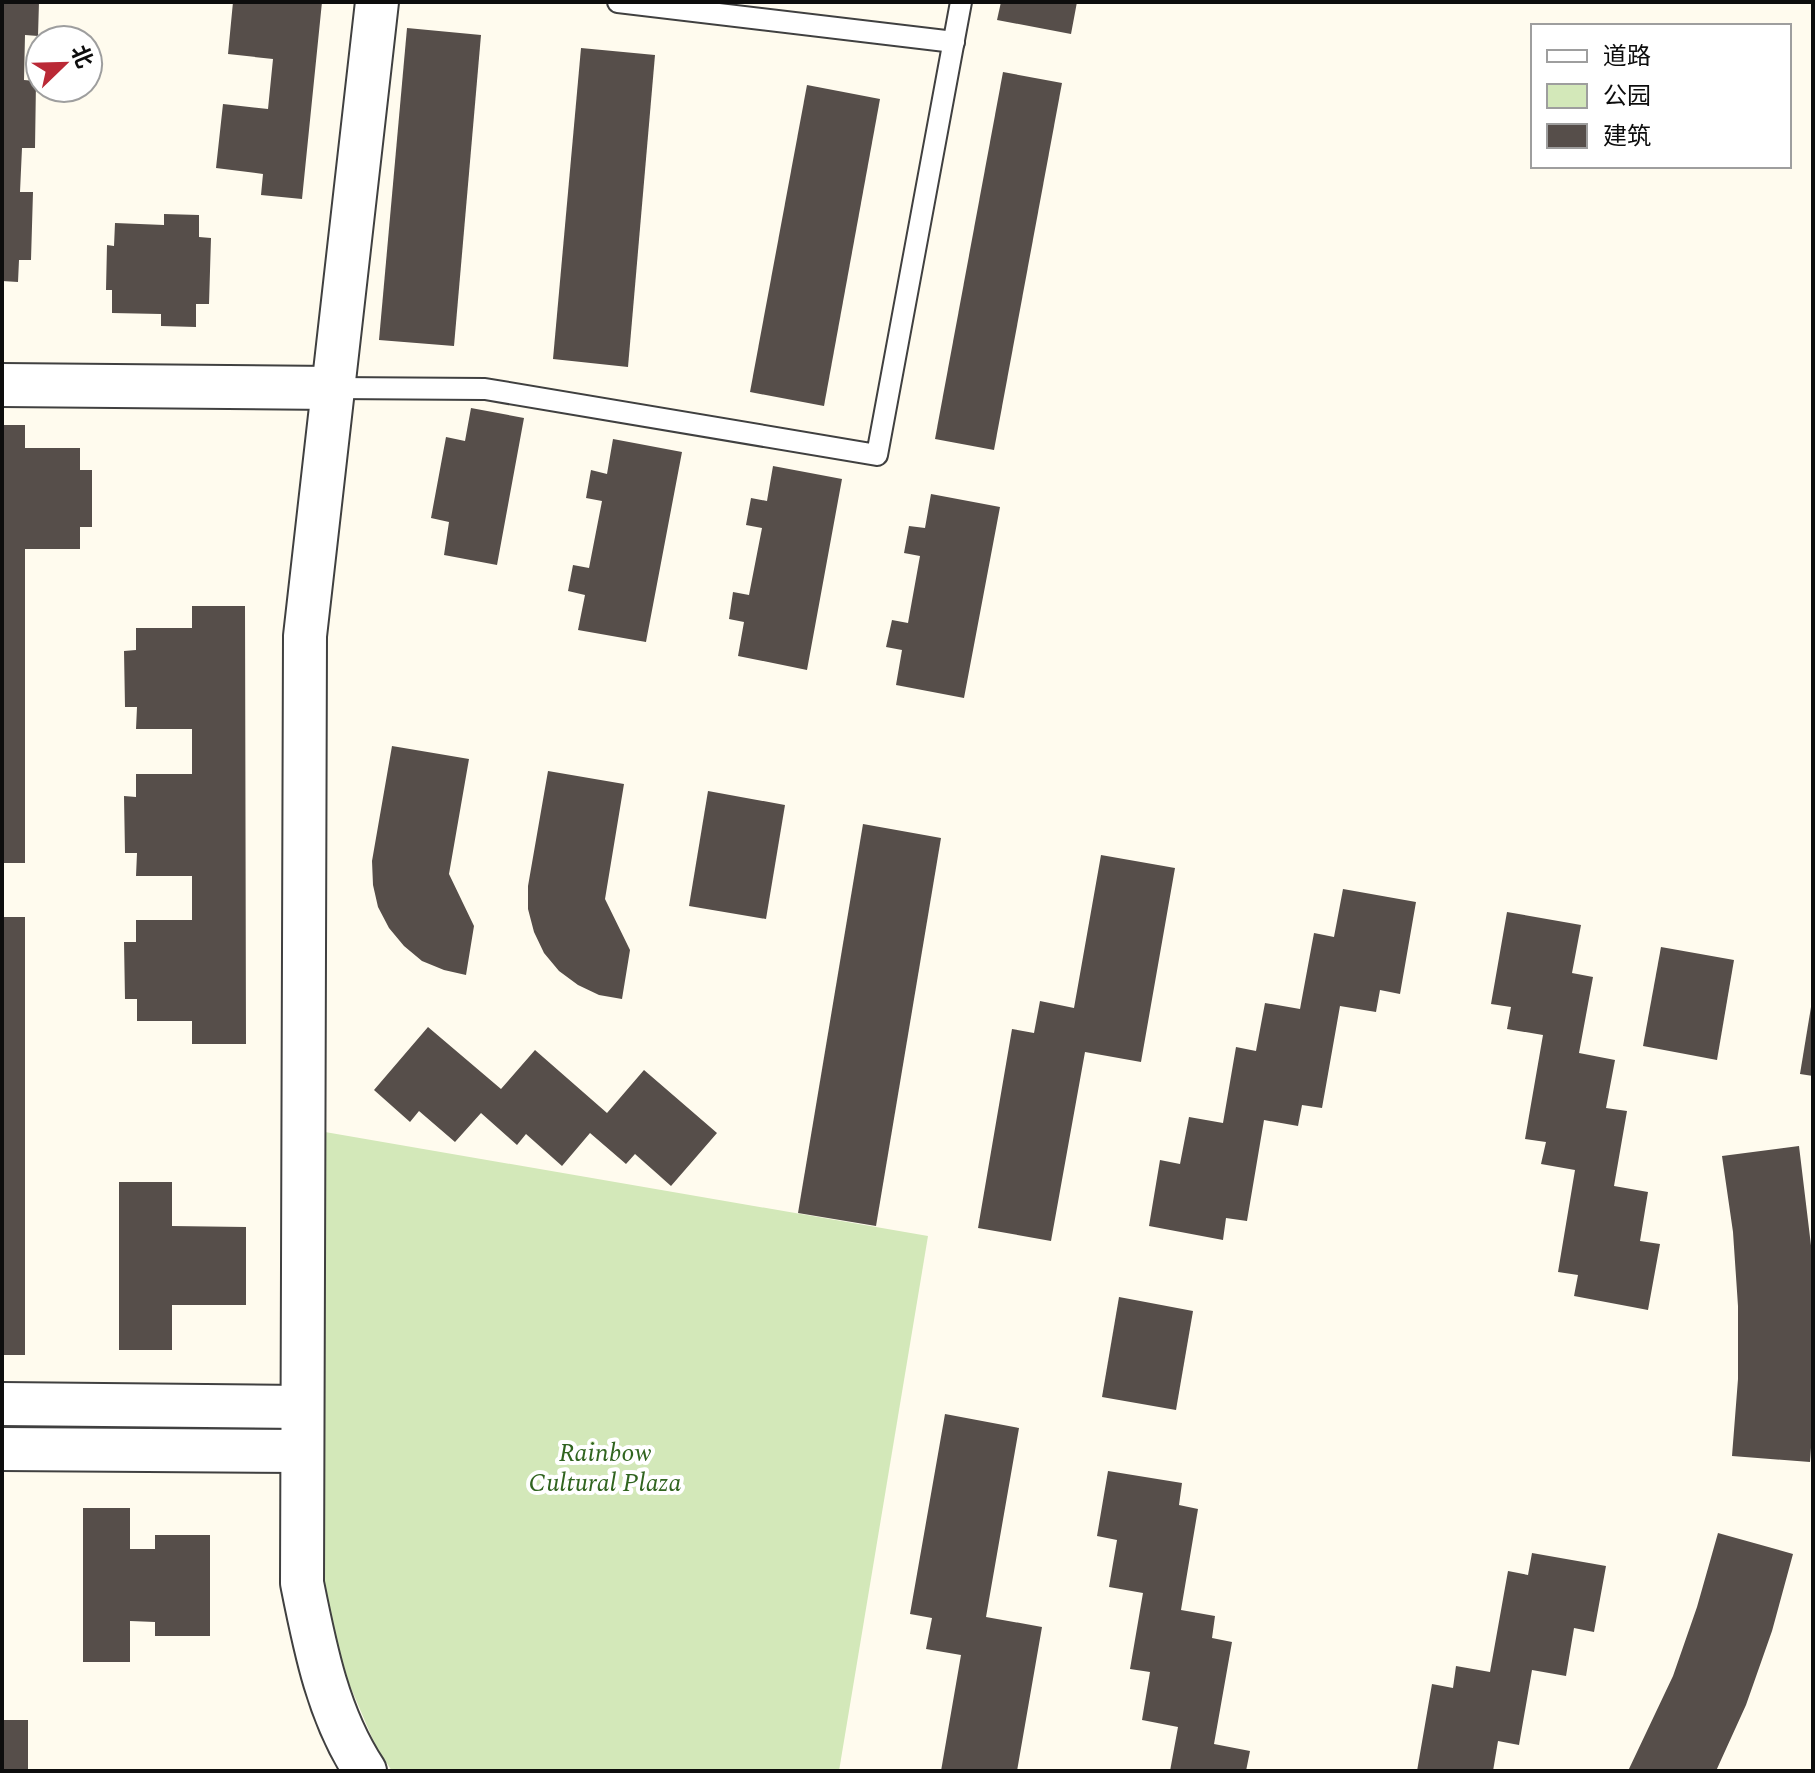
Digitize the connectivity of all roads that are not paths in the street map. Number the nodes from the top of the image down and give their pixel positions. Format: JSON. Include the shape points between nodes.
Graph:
{"nodes":[{"id":1,"x":377,"y":2,"type":"edge"},
{"id":2,"x":618,"y":2,"type":"edge"},
{"id":3,"x":961,"y":2,"type":"edge"},
{"id":4,"x":954,"y":42,"type":"junction"},
{"id":5,"x":2,"y":385,"type":"edge"},
{"id":6,"x":333,"y":388,"type":"junction"},
{"id":7,"x":2,"y":1404,"type":"edge"},
{"id":8,"x":302,"y":1407,"type":"junction"},
{"id":9,"x":2,"y":1449,"type":"edge"},
{"id":10,"x":302,"y":1451,"type":"junction"},
{"id":11,"x":365,"y":1771,"type":"edge"}],
"edges":[{"from":1,"to":6,"type":"street"},
{"from":2,"to":4,"type":"lane"},
{"from":3,"to":4,"type":"lane"},
{"from":4,"to":6,"type":"lane","via":[[877,455],[485,389]]},
{"from":5,"to":6,"type":"street"},
{"from":6,"to":8,"type":"street","via":[[305,636]]},
{"from":7,"to":8,"type":"street"},
{"from":8,"to":10,"type":"street"},
{"from":9,"to":10,"type":"street"},
{"from":10,"to":11,"type":"street","via":[[302,1583],[321,1674]]}]}
